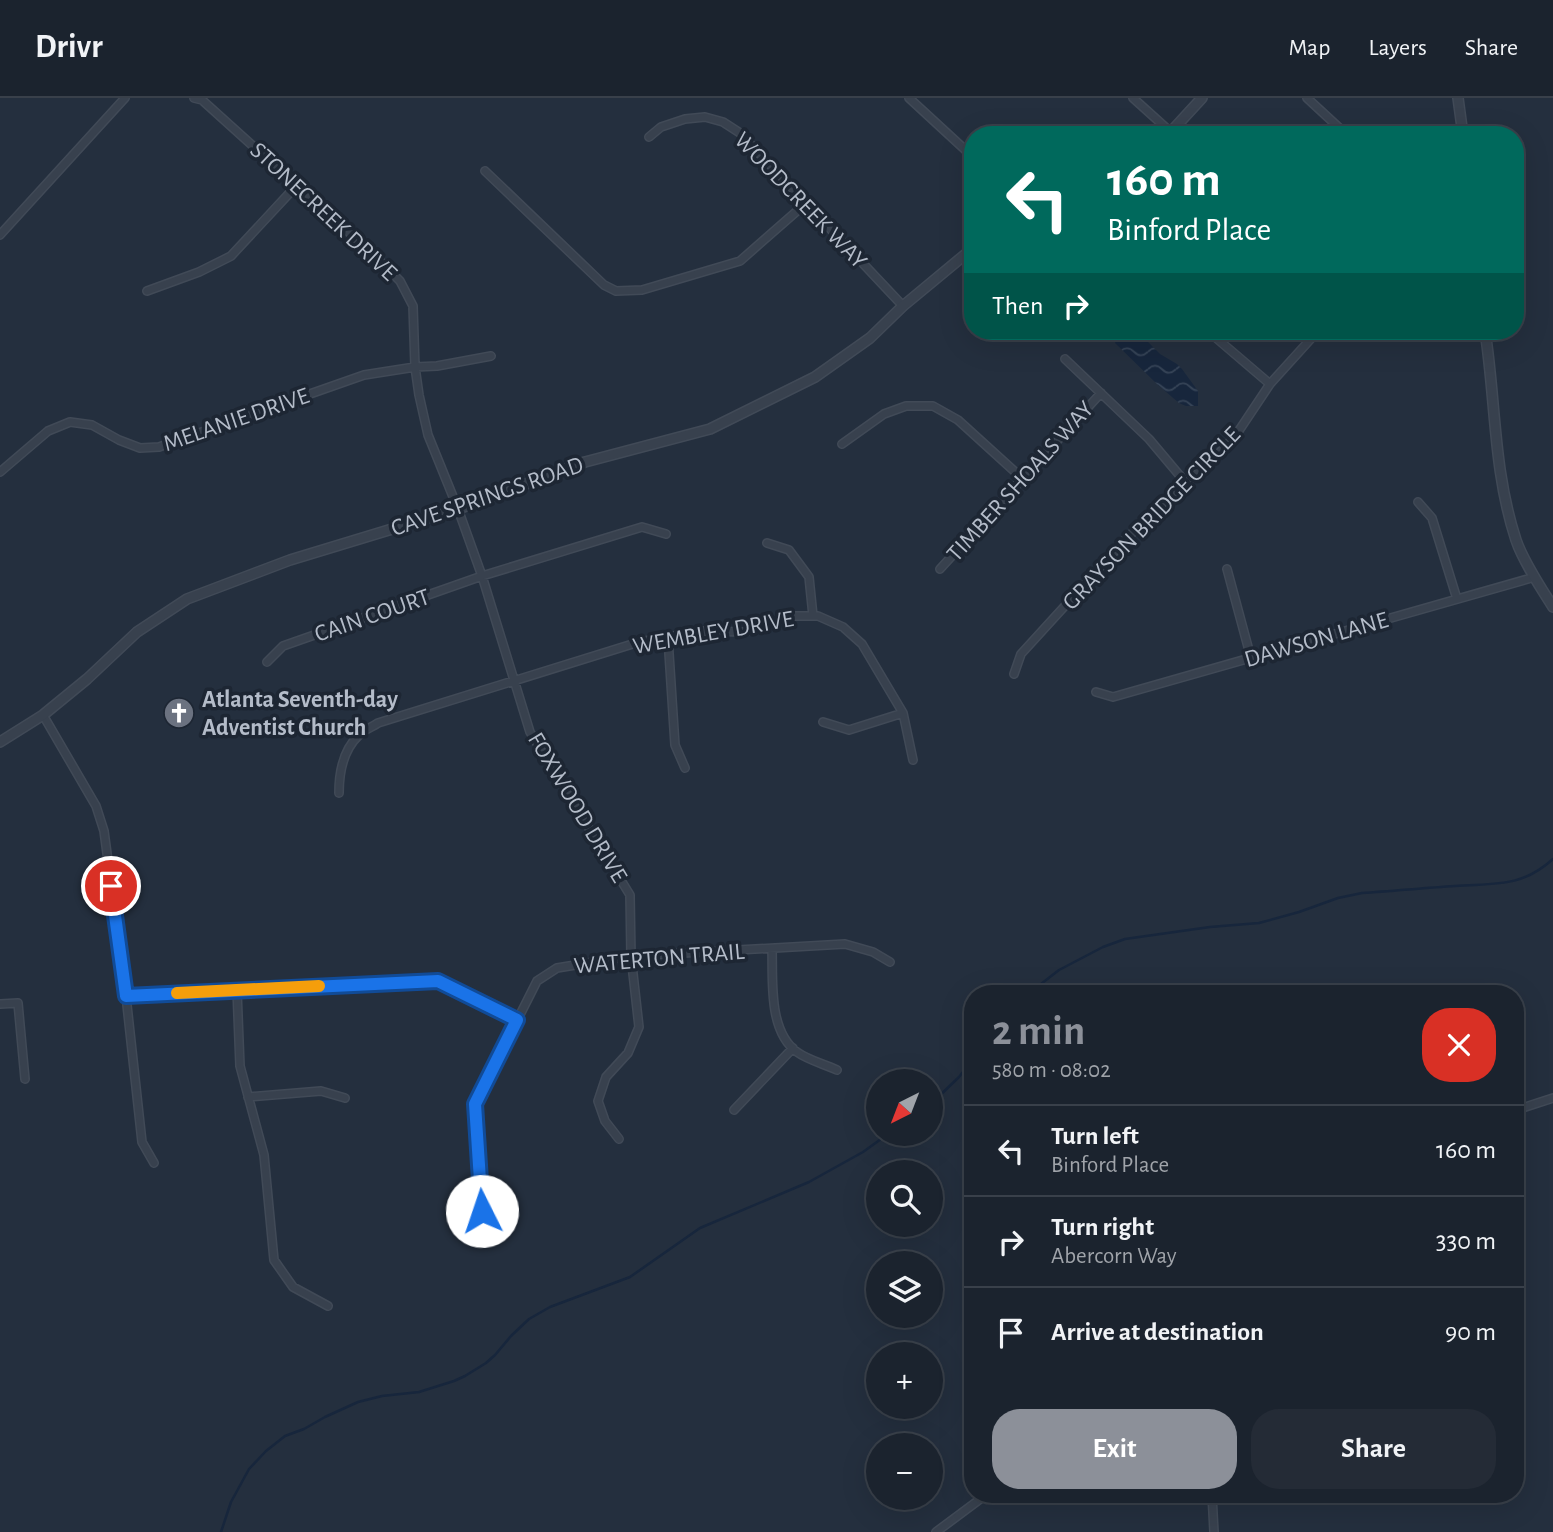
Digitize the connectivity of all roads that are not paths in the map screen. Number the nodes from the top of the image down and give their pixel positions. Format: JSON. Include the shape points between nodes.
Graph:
{"nodes":[{"id":1,"x":125,"y":98,"type":"edge"},
{"id":2,"x":194,"y":98,"type":"edge"},
{"id":3,"x":909,"y":98,"type":"edge"},
{"id":4,"x":1133,"y":98,"type":"edge"},
{"id":5,"x":1202,"y":98,"type":"edge"},
{"id":6,"x":1307,"y":98,"type":"edge"},
{"id":7,"x":1458,"y":98,"type":"edge"},
{"id":8,"x":1163,"y":126,"type":"edge"},
{"id":9,"x":1178,"y":126,"type":"edge"},
{"id":10,"x":1337,"y":126,"type":"edge"},
{"id":11,"x":1462,"y":126,"type":"edge"},
{"id":12,"x":649,"y":137,"type":"dead end"},
{"id":13,"x":964,"y":149,"type":"edge"},
{"id":14,"x":485,"y":171,"type":"dead end"},
{"id":15,"x":297,"y":185,"type":"junction"},
{"id":16,"x":805,"y":204,"type":"junction"},
{"id":17,"x":0,"y":235,"type":"edge"},
{"id":18,"x":964,"y":255,"type":"edge"},
{"id":19,"x":147,"y":291,"type":"dead end"},
{"id":20,"x":903,"y":306,"type":"junction"},
{"id":21,"x":1219,"y":340,"type":"edge"},
{"id":22,"x":1310,"y":340,"type":"edge"},
{"id":23,"x":1486,"y":340,"type":"edge"},
{"id":24,"x":491,"y":356,"type":"dead end"},
{"id":25,"x":1065,"y":359,"type":"dead end"},
{"id":26,"x":415,"y":367,"type":"junction"},
{"id":27,"x":1270,"y":384,"type":"junction"},
{"id":28,"x":1101,"y":393,"type":"junction"},
{"id":29,"x":842,"y":444,"type":"dead end"},
{"id":30,"x":0,"y":472,"type":"edge"},
{"id":31,"x":1023,"y":479,"type":"junction"},
{"id":32,"x":1186,"y":483,"type":"junction"},
{"id":33,"x":1419,"y":502,"type":"dead end"},
{"id":34,"x":458,"y":509,"type":"junction"},
{"id":35,"x":666,"y":534,"type":"dead end"},
{"id":36,"x":767,"y":543,"type":"dead end"},
{"id":37,"x":940,"y":569,"type":"dead end"},
{"id":38,"x":1227,"y":569,"type":"dead end"},
{"id":39,"x":482,"y":576,"type":"junction"},
{"id":40,"x":1535,"y":576,"type":"junction"},
{"id":41,"x":1457,"y":599,"type":"junction"},
{"id":42,"x":1553,"y":607,"type":"edge"},
{"id":43,"x":813,"y":616,"type":"junction"},
{"id":44,"x":668,"y":638,"type":"junction"},
{"id":45,"x":1251,"y":658,"type":"junction"},
{"id":46,"x":267,"y":662,"type":"dead end"},
{"id":47,"x":1014,"y":674,"type":"dead end"},
{"id":48,"x":516,"y":682,"type":"junction"},
{"id":49,"x":1097,"y":692,"type":"dead end"},
{"id":50,"x":903,"y":713,"type":"junction"},
{"id":51,"x":43,"y":715,"type":"junction"},
{"id":52,"x":823,"y":722,"type":"dead end"},
{"id":53,"x":0,"y":742,"type":"edge"},
{"id":54,"x":913,"y":760,"type":"dead end"},
{"id":55,"x":685,"y":768,"type":"dead end"},
{"id":56,"x":339,"y":793,"type":"dead end"},
{"id":57,"x":772,"y":949,"type":"junction"},
{"id":58,"x":631,"y":957,"type":"junction"},
{"id":59,"x":890,"y":962,"type":"dead end"},
{"id":60,"x":237,"y":990,"type":"junction"},
{"id":61,"x":126,"y":996,"type":"junction"},
{"id":62,"x":0,"y":1004,"type":"edge"},
{"id":63,"x":517,"y":1020,"type":"junction"},
{"id":64,"x":793,"y":1048,"type":"junction"},
{"id":65,"x":837,"y":1070,"type":"dead end"},
{"id":66,"x":25,"y":1079,"type":"dead end"},
{"id":67,"x":248,"y":1097,"type":"junction"},
{"id":68,"x":345,"y":1098,"type":"dead end"},
{"id":69,"x":1553,"y":1098,"type":"edge"},
{"id":70,"x":1524,"y":1107,"type":"edge"},
{"id":71,"x":734,"y":1110,"type":"dead end"},
{"id":72,"x":619,"y":1139,"type":"dead end"},
{"id":73,"x":154,"y":1163,"type":"dead end"},
{"id":74,"x":470,"y":1241,"type":"dead end"},
{"id":75,"x":328,"y":1306,"type":"dead end"},
{"id":76,"x":975,"y":1503,"type":"edge"},
{"id":77,"x":1212,"y":1503,"type":"edge"},
{"id":78,"x":936,"y":1532,"type":"edge"},
{"id":79,"x":1214,"y":1532,"type":"edge"}],
"edges":[{"from":1,"to":17,"type":"street"},
{"from":2,"to":15,"type":"street","name":"STONECREEK DRIVE","via":[[202,100]]},
{"from":3,"to":13,"type":"street"},
{"from":4,"to":8,"type":"street"},
{"from":5,"to":9,"type":"street"},
{"from":6,"to":10,"type":"street"},
{"from":7,"to":11,"type":"street"},
{"from":12,"to":16,"type":"street","name":"WOODCREEK WAY","via":[[661,127],[685,119],[705,117],[723,122],[740,133]]},
{"from":14,"to":16,"type":"street","via":[[604,285],[616,291],[642,289],[740,261]]},
{"from":15,"to":19,"type":"street","via":[[230,256]]},
{"from":15,"to":26,"type":"street","name":"STONECREEK DRIVE","via":[[400,281],[413,306]]},
{"from":16,"to":20,"type":"street","name":"WOODCREEK WAY"},
{"from":18,"to":20,"type":"street","name":"CAVE SPRINGS ROAD"},
{"from":20,"to":34,"type":"street","name":"CAVE SPRINGS ROAD","via":[[870,338],[815,377],[710,429],[585,462]]},
{"from":21,"to":27,"type":"street"},
{"from":22,"to":27,"type":"street","name":"GRAYSON BRIDGE CIRCLE"},
{"from":23,"to":40,"type":"street","via":[[1501,484],[1517,543]]},
{"from":24,"to":26,"type":"street","name":"MELANIE DRIVE"},
{"from":25,"to":28,"type":"street"},
{"from":26,"to":30,"type":"street","name":"MELANIE DRIVE","via":[[365,375],[159,447],[140,448],[92,425],[70,422],[48,431]]},
{"from":26,"to":34,"type":"street","name":"STONECREEK DRIVE","via":[[428,435]]},
{"from":27,"to":32,"type":"street","name":"GRAYSON BRIDGE CIRCLE","via":[[1236,435]]},
{"from":28,"to":31,"type":"street","name":"TIMBER SHOALS WAY"},
{"from":28,"to":32,"type":"street"},
{"from":29,"to":31,"type":"street","via":[[884,414],[906,406],[933,406],[958,420]]},
{"from":31,"to":37,"type":"street","name":"TIMBER SHOALS WAY"},
{"from":32,"to":47,"type":"street","name":"GRAYSON BRIDGE CIRCLE","via":[[1126,539],[1021,654]]},
{"from":33,"to":41,"type":"street","via":[[1432,518]]},
{"from":34,"to":39,"type":"street","name":"FOXWOOD DRIVE"},
{"from":34,"to":51,"type":"street","name":"CAVE SPRINGS ROAD","via":[[290,560],[187,599],[137,632]]},
{"from":35,"to":39,"type":"street","name":"CAIN COURT","via":[[642,527]]},
{"from":36,"to":43,"type":"street","via":[[789,550],[809,577]]},
{"from":38,"to":45,"type":"street"},
{"from":39,"to":46,"type":"street","name":"CAIN COURT","via":[[284,646]]},
{"from":39,"to":48,"type":"street","name":"FOXWOOD DRIVE"},
{"from":40,"to":41,"type":"street","name":"DAWSON LANE"},
{"from":40,"to":42,"type":"street"},
{"from":41,"to":45,"type":"street","name":"DAWSON LANE"},
{"from":43,"to":44,"type":"street","name":"WEMBLEY DRIVE","via":[[793,616],[744,632],[704,631]]},
{"from":43,"to":50,"type":"street","name":"WEMBLEY DRIVE","via":[[843,627],[862,644]]},
{"from":44,"to":48,"type":"street","name":"WEMBLEY DRIVE","via":[[639,642]]},
{"from":44,"to":55,"type":"street","via":[[675,745]]},
{"from":45,"to":49,"type":"street","name":"DAWSON LANE","via":[[1113,697]]},
{"from":48,"to":56,"type":"street","name":"WEMBLEY DRIVE","via":[[378,723],[359,734],[343,762]]},
{"from":48,"to":58,"type":"street","name":"FOXWOOD DRIVE","via":[[530,732],[630,895]]},
{"from":50,"to":52,"type":"street","via":[[849,730]]},
{"from":50,"to":54,"type":"street","name":"WEMBLEY DRIVE"},
{"from":51,"to":53,"type":"street","name":"CAVE SPRINGS ROAD"},
{"from":51,"to":61,"type":"street","via":[[96,806],[104,831]]},
{"from":57,"to":58,"type":"street","name":"WATERTON TRAIL"},
{"from":57,"to":59,"type":"street","name":"WATERTON TRAIL","via":[[845,944]]},
{"from":57,"to":64,"type":"street","via":[[774,1006],[784,1039]]},
{"from":58,"to":63,"type":"street","name":"WATERTON TRAIL","via":[[557,968],[537,981]]},
{"from":58,"to":72,"type":"street","name":"FOXWOOD DRIVE","via":[[639,1027],[628,1053],[606,1077],[598,1101],[605,1121]]},
{"from":60,"to":61,"type":"street"},
{"from":60,"to":63,"type":"street","via":[[438,981]]},
{"from":60,"to":67,"type":"street","via":[[240,1066]]},
{"from":61,"to":73,"type":"street","via":[[142,1142]]},
{"from":62,"to":66,"type":"street","via":[[18,1003]]},
{"from":63,"to":74,"type":"street","name":"WATERTON TRAIL","via":[[475,1104],[482,1211]]},
{"from":64,"to":65,"type":"street"},
{"from":64,"to":71,"type":"street"},
{"from":67,"to":68,"type":"street","via":[[321,1091]]},
{"from":67,"to":75,"type":"street","via":[[264,1155],[274,1261],[292,1287]]},
{"from":69,"to":70,"type":"street"},
{"from":76,"to":78,"type":"street"},
{"from":77,"to":79,"type":"street"}]}
